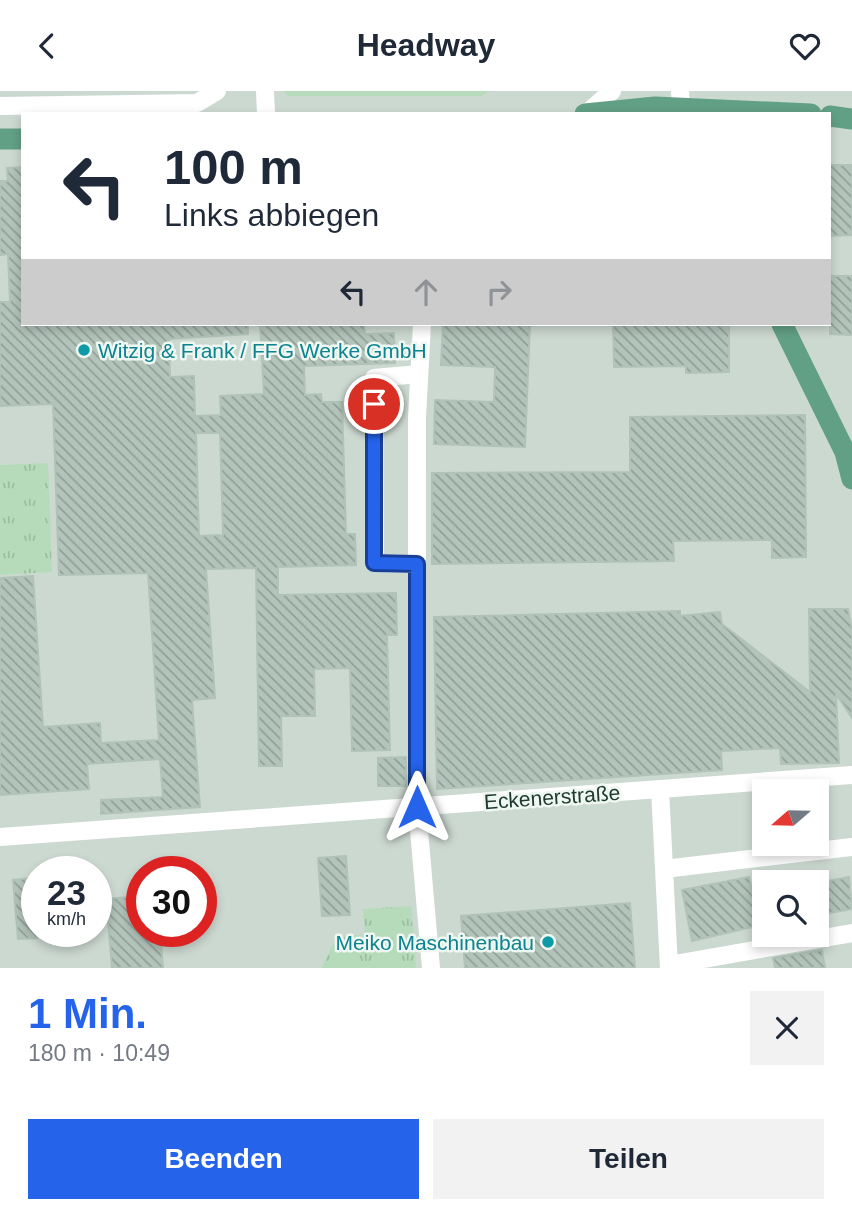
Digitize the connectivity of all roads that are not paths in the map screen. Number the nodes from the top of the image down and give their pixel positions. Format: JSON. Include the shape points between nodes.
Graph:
{"nodes":[{"id":1,"x":217,"y":91,"type":"edge"},
{"id":2,"x":265,"y":91,"type":"edge"},
{"id":3,"x":612,"y":91,"type":"edge"},
{"id":4,"x":654,"y":104,"type":"edge"},
{"id":5,"x":681,"y":104,"type":"edge"},
{"id":6,"x":0,"y":106,"type":"edge"},
{"id":7,"x":266,"y":112,"type":"edge"},
{"id":8,"x":588,"y":112,"type":"edge"},
{"id":9,"x":600,"y":112,"type":"edge"},
{"id":10,"x":785,"y":112,"type":"edge"},
{"id":11,"x":831,"y":116,"type":"edge"},
{"id":12,"x":852,"y":119,"type":"edge"},
{"id":13,"x":852,"y":131,"type":"edge"},
{"id":14,"x":831,"y":132,"type":"edge"},
{"id":15,"x":0,"y":139,"type":"edge"},
{"id":16,"x":21,"y":139,"type":"edge"},
{"id":17,"x":422,"y":326,"type":"edge"},
{"id":18,"x":783,"y":326,"type":"edge"},
{"id":19,"x":419,"y":374,"type":"junction"},
{"id":20,"x":848,"y":452,"type":"edge"},
{"id":21,"x":852,"y":478,"type":"edge"},
{"id":22,"x":417,"y":564,"type":"junction"},
{"id":23,"x":852,"y":775,"type":"edge"},
{"id":24,"x":660,"y":789,"type":"junction"},
{"id":25,"x":417,"y":807,"type":"junction"},
{"id":26,"x":0,"y":837,"type":"edge"},
{"id":27,"x":852,"y":847,"type":"edge"},
{"id":28,"x":664,"y":869,"type":"junction"},
{"id":29,"x":852,"y":933,"type":"edge"},
{"id":30,"x":669,"y":966,"type":"edge"},
{"id":31,"x":431,"y":968,"type":"edge"}],
"edges":[{"from":1,"to":6,"type":"street","via":[[197,103]]},
{"from":2,"to":7,"type":"street"},
{"from":3,"to":8,"type":"street"},
{"from":4,"to":5,"type":"main road"},
{"from":4,"to":9,"type":"main road"},
{"from":5,"to":10,"type":"main road"},
{"from":11,"to":12,"type":"main road"},
{"from":13,"to":14,"type":"main road"},
{"from":15,"to":16,"type":"main road"},
{"from":17,"to":19,"type":"street"},
{"from":18,"to":20,"type":"main road"},
{"from":19,"to":22,"type":"street"},
{"from":19,"to":22,"type":"street","via":[[374,378],[374,563]]},
{"from":20,"to":21,"type":"main road"},
{"from":22,"to":25,"type":"street"},
{"from":23,"to":24,"type":"street","name":"Eckenerstraße"},
{"from":24,"to":25,"type":"street","name":"Eckenerstraße"},
{"from":24,"to":28,"type":"street"},
{"from":25,"to":26,"type":"street","name":"Eckenerstraße"},
{"from":25,"to":31,"type":"street"},
{"from":27,"to":28,"type":"street"},
{"from":28,"to":30,"type":"street"},
{"from":29,"to":30,"type":"street"}]}
